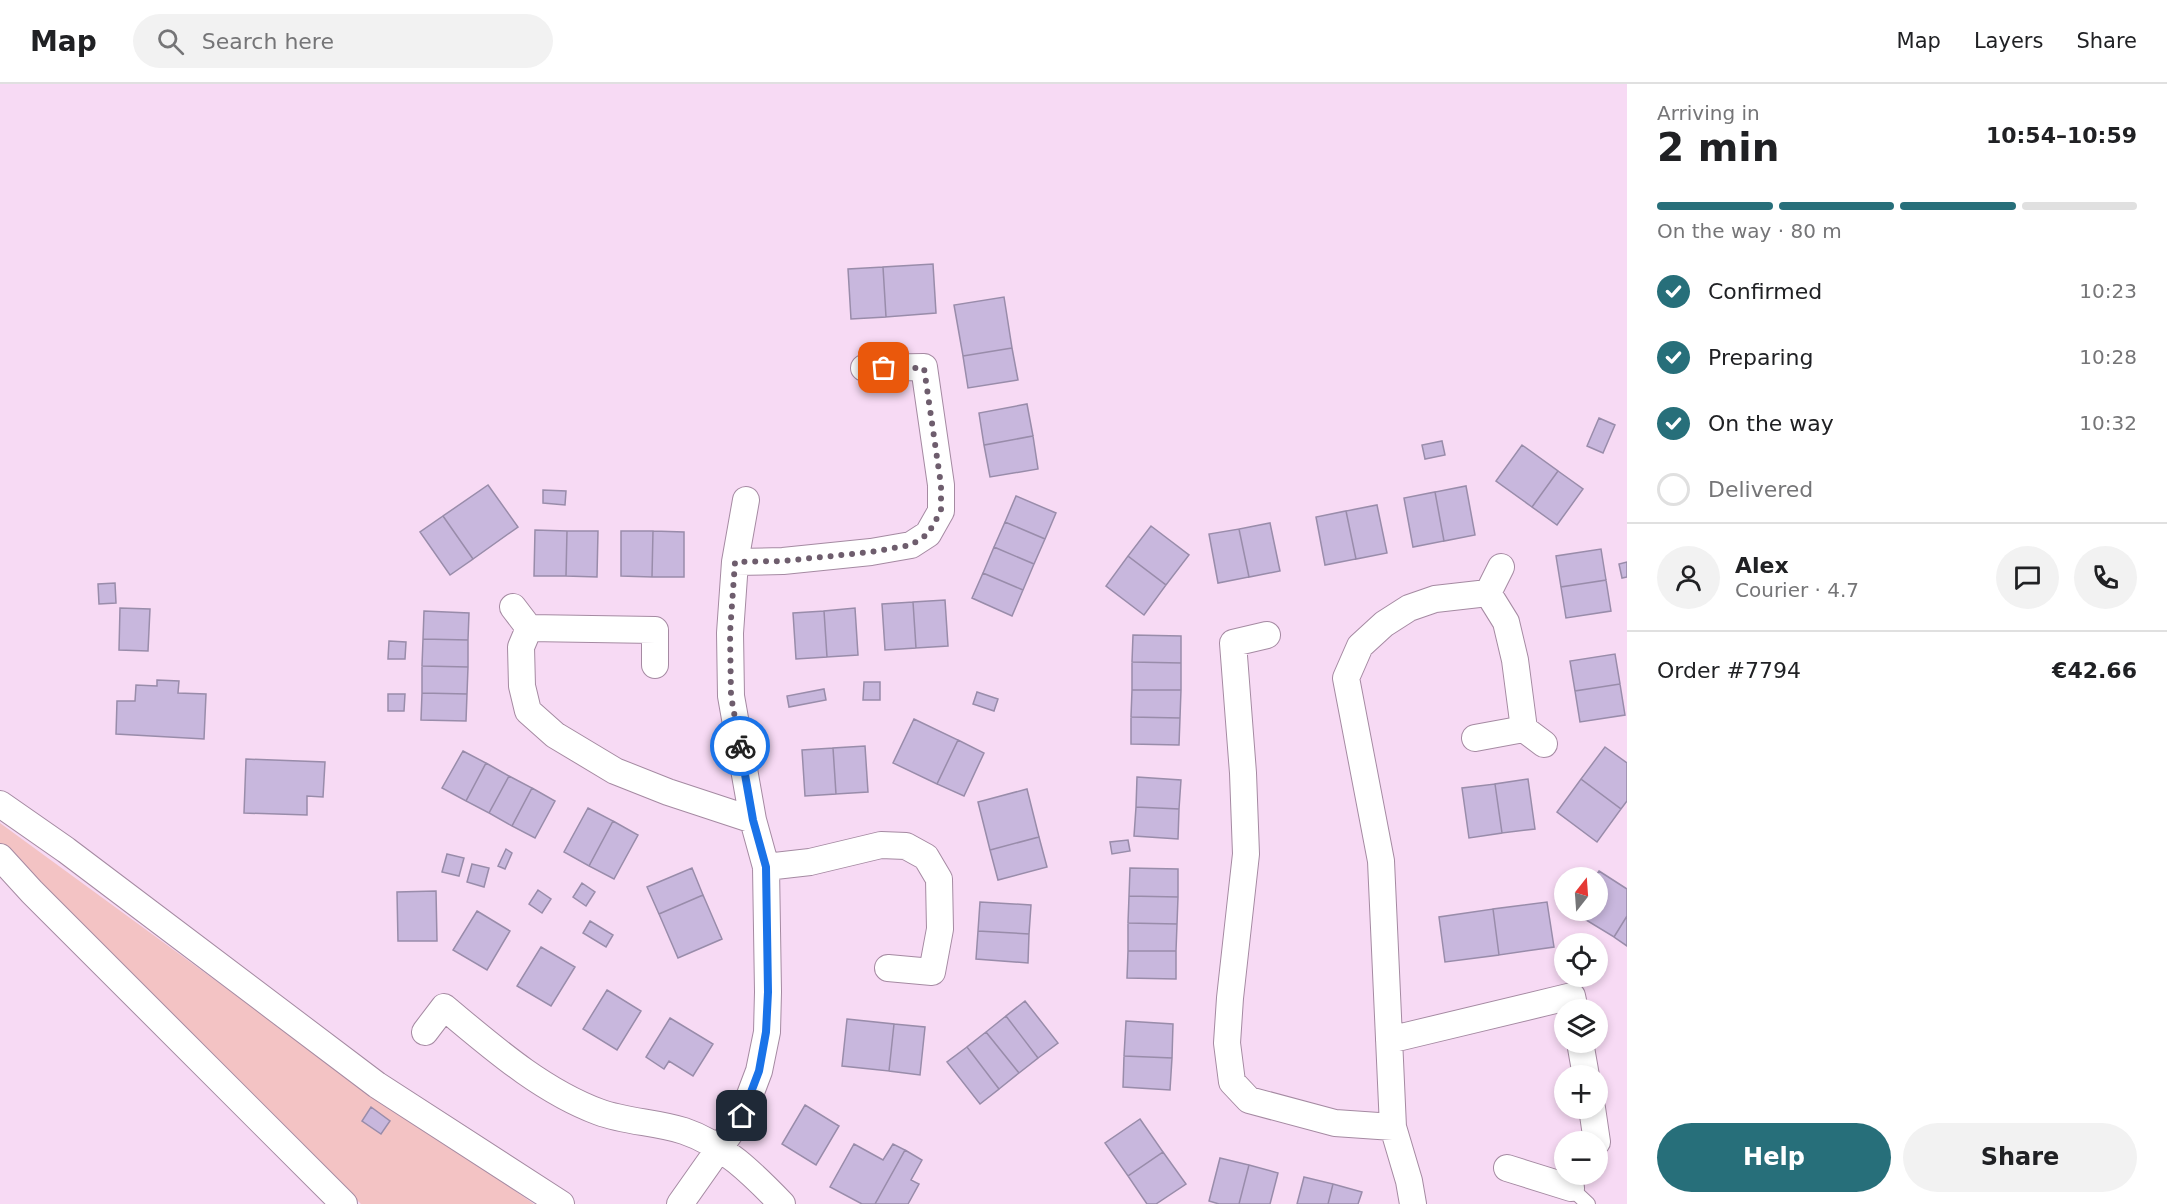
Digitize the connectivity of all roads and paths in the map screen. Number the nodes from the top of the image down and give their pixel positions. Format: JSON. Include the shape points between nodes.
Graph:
{"nodes":[{"id":1,"x":864,"y":368,"type":"dead end"},
{"id":2,"x":746,"y":500,"type":"dead end"},
{"id":3,"x":735,"y":562,"type":"junction"},
{"id":4,"x":1501,"y":567,"type":"dead end"},
{"id":5,"x":1488,"y":593,"type":"junction"},
{"id":6,"x":513,"y":607,"type":"dead end"},
{"id":7,"x":529,"y":628,"type":"junction"},
{"id":8,"x":1267,"y":635,"type":"dead end"},
{"id":9,"x":655,"y":664,"type":"dead end"},
{"id":10,"x":1524,"y":729,"type":"junction"},
{"id":11,"x":1475,"y":738,"type":"dead end"},
{"id":12,"x":1544,"y":744,"type":"dead end"},
{"id":13,"x":0,"y":804,"type":"edge"},
{"id":14,"x":753,"y":820,"type":"junction"},
{"id":15,"x":0,"y":857,"type":"edge"},
{"id":16,"x":766,"y":867,"type":"junction"},
{"id":17,"x":888,"y":968,"type":"dead end"},
{"id":18,"x":1560,"y":999,"type":"edge"},
{"id":19,"x":1573,"y":999,"type":"edge"},
{"id":20,"x":1554,"y":1000,"type":"edge"},
{"id":21,"x":425,"y":1032,"type":"dead end"},
{"id":22,"x":1389,"y":1040,"type":"junction"},
{"id":23,"x":1393,"y":1127,"type":"junction"},
{"id":24,"x":720,"y":1147,"type":"junction"},
{"id":25,"x":1507,"y":1168,"type":"dead end"},
{"id":26,"x":1578,"y":1193,"type":"edge"},
{"id":27,"x":344,"y":1204,"type":"edge"},
{"id":28,"x":561,"y":1204,"type":"edge"},
{"id":29,"x":680,"y":1204,"type":"edge"},
{"id":30,"x":782,"y":1204,"type":"edge"},
{"id":31,"x":1413,"y":1204,"type":"edge"}],
"edges":[{"from":1,"to":3,"type":"street","via":[[924,368],[941,485],[941,511],[928,534],[911,545],[871,552]]},
{"from":2,"to":3,"type":"street"},
{"from":3,"to":14,"type":"street","via":[[731,696]]},
{"from":4,"to":5,"type":"street"},
{"from":5,"to":10,"type":"street","via":[[1506,622]]},
{"from":5,"to":22,"type":"street","via":[[1435,599],[1409,608],[1360,646],[1346,678],[1381,861]]},
{"from":6,"to":7,"type":"street"},
{"from":7,"to":9,"type":"street","via":[[655,630]]},
{"from":7,"to":14,"type":"street","via":[[520,647],[528,711],[555,735],[615,771]]},
{"from":8,"to":23,"type":"street","via":[[1233,644],[1246,854],[1229,1009],[1227,1043],[1232,1082],[1249,1101],[1335,1123]]},
{"from":10,"to":11,"type":"street"},
{"from":10,"to":12,"type":"street"},
{"from":13,"to":28,"type":"street","via":[[377,1085]]},
{"from":14,"to":16,"type":"street"},
{"from":15,"to":27,"type":"street"},
{"from":16,"to":17,"type":"street","via":[[810,862],[881,845],[906,846],[926,857],[939,879],[940,929],[932,972]]},
{"from":16,"to":24,"type":"street","via":[[766,1032],[759,1071],[742,1116]]},
{"from":18,"to":19,"type":"street"},
{"from":20,"to":22,"type":"street"},
{"from":21,"to":24,"type":"street","via":[[444,1007],[511,1062],[562,1095],[600,1112],[683,1130]]},
{"from":22,"to":23,"type":"street"},
{"from":23,"to":31,"type":"street"},
{"from":24,"to":29,"type":"street"},
{"from":24,"to":30,"type":"street"},
{"from":25,"to":26,"type":"street"}]}
